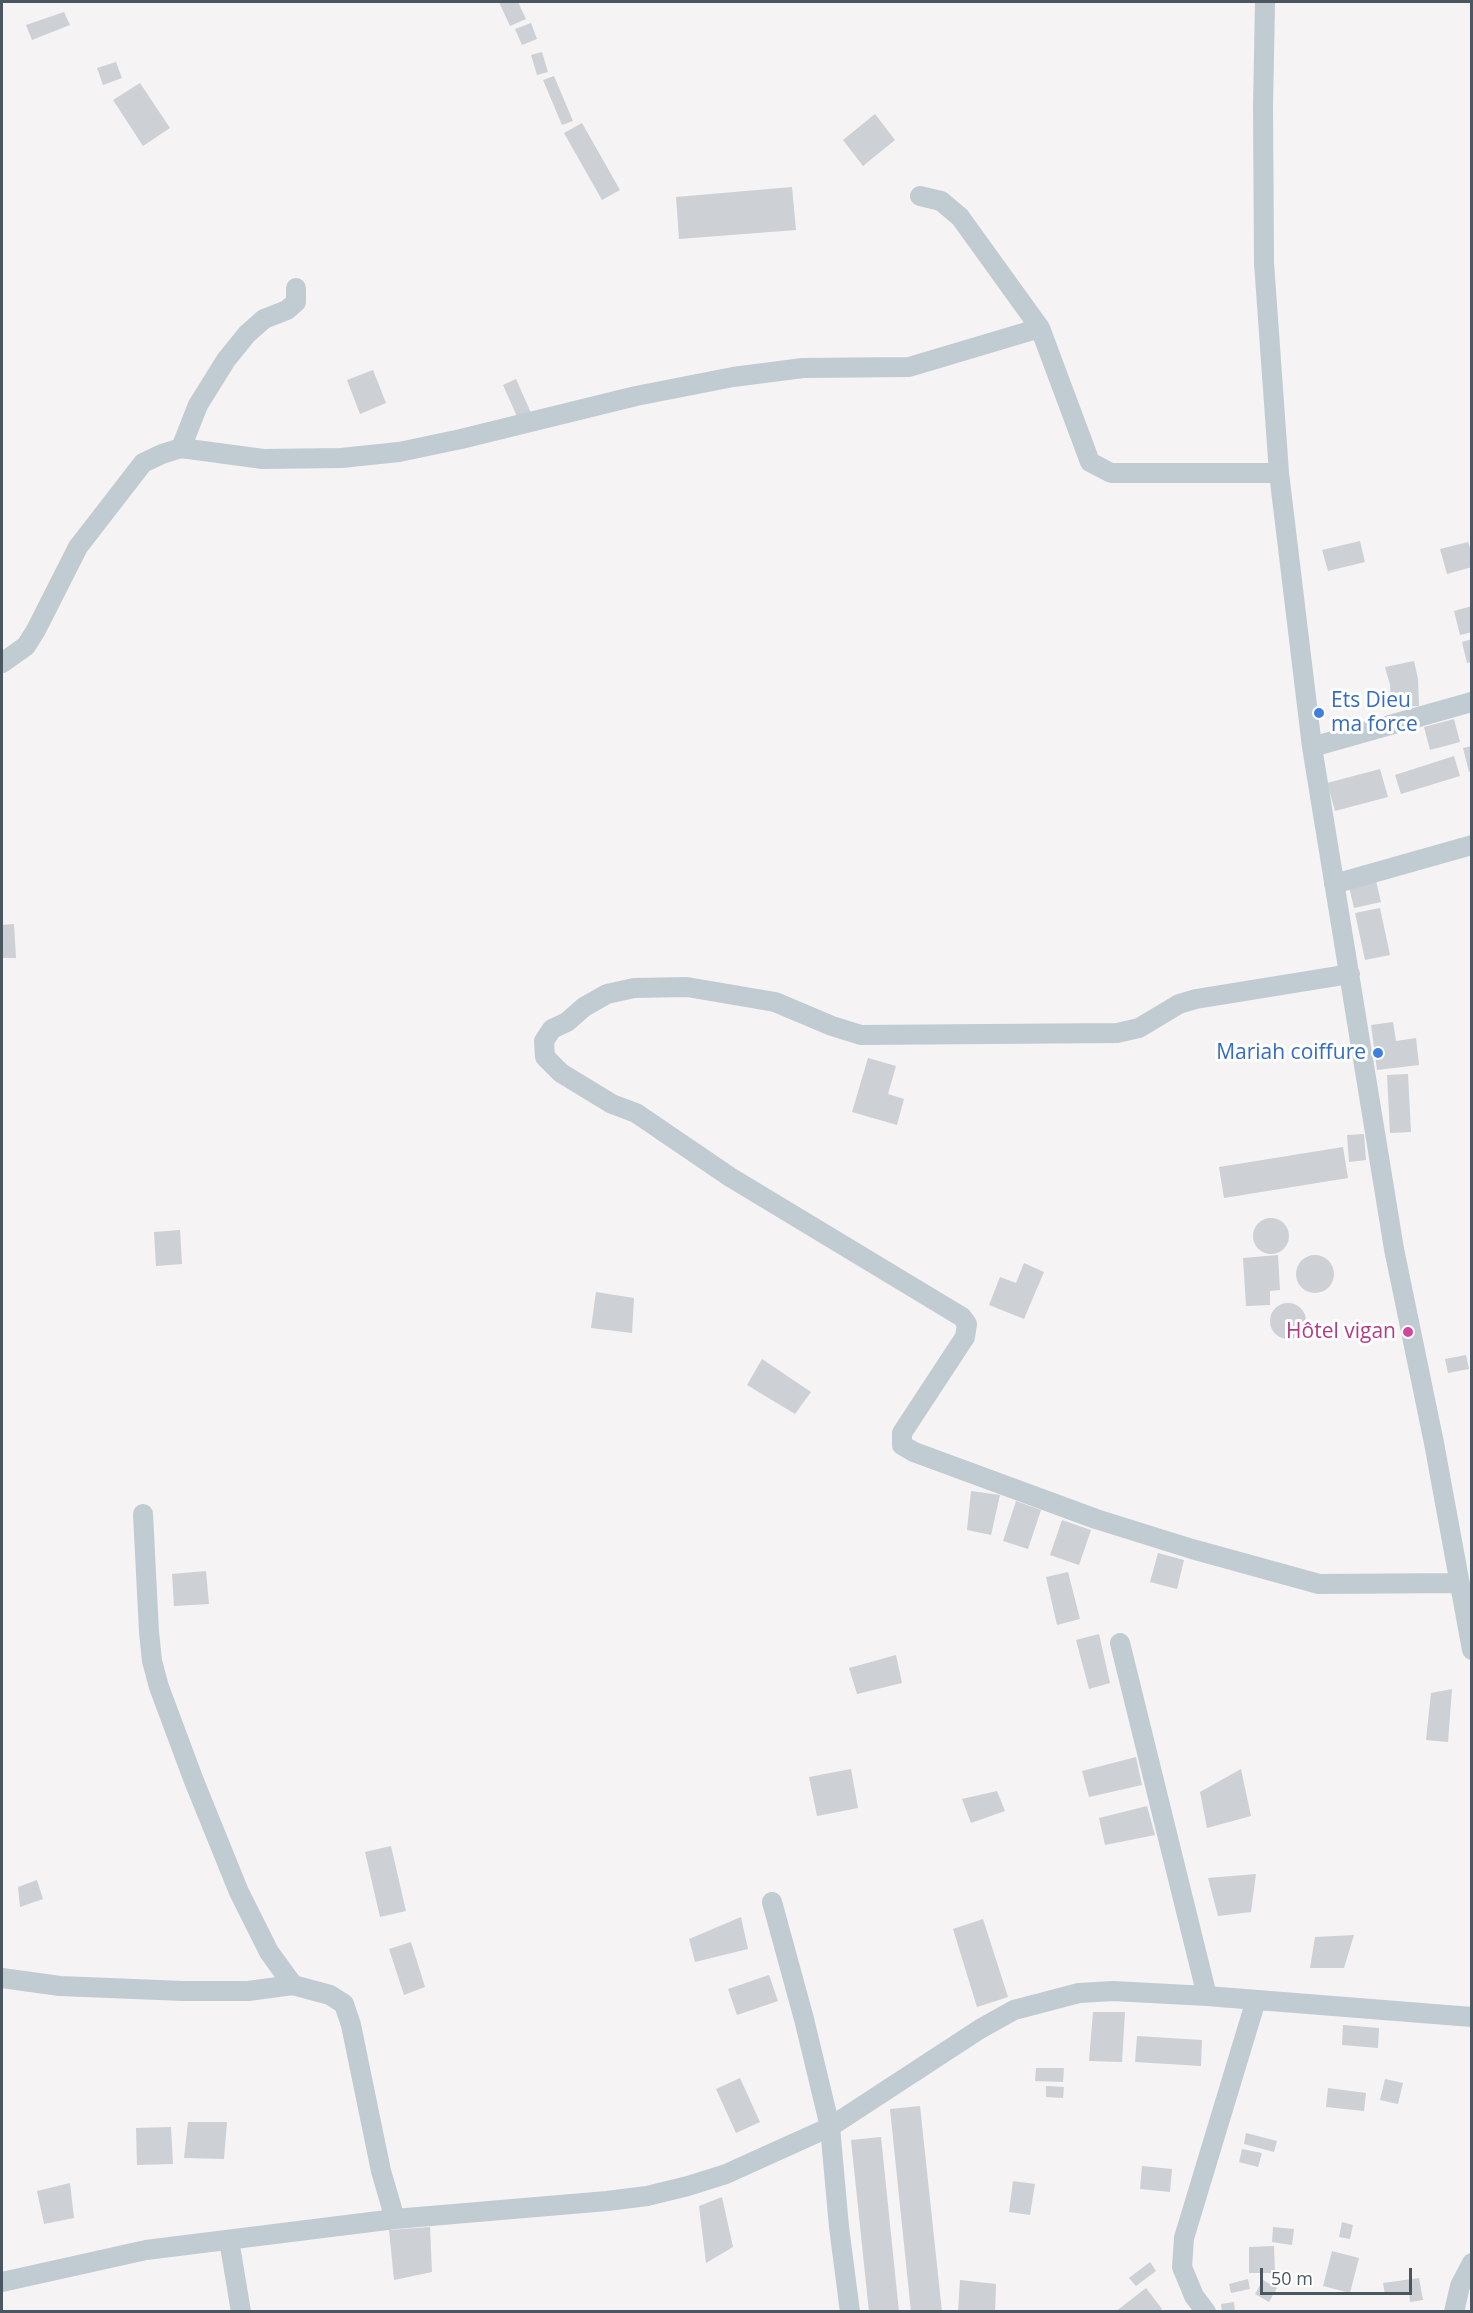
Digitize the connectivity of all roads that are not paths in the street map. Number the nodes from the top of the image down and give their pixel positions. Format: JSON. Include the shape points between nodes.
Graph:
{"nodes":[{"id":1,"x":1264,"y":2,"type":"edge"},
{"id":2,"x":920,"y":196,"type":"dead end"},
{"id":3,"x":296,"y":288,"type":"dead end"},
{"id":4,"x":1040,"y":328,"type":"junction"},
{"id":5,"x":181,"y":448,"type":"junction"},
{"id":6,"x":1279,"y":473,"type":"junction"},
{"id":7,"x":2,"y":663,"type":"edge"},
{"id":8,"x":1472,"y":702,"type":"edge"},
{"id":9,"x":1312,"y":747,"type":"junction"},
{"id":10,"x":1472,"y":845,"type":"edge"},
{"id":11,"x":1334,"y":884,"type":"junction"},
{"id":12,"x":1350,"y":974,"type":"junction"},
{"id":13,"x":143,"y":1515,"type":"dead end"},
{"id":14,"x":1460,"y":1583,"type":"junction"},
{"id":15,"x":1120,"y":1643,"type":"dead end"},
{"id":16,"x":1472,"y":1650,"type":"edge"},
{"id":17,"x":772,"y":1902,"type":"dead end"},
{"id":18,"x":2,"y":1978,"type":"edge"},
{"id":19,"x":294,"y":1985,"type":"junction"},
{"id":20,"x":1207,"y":1996,"type":"junction"},
{"id":21,"x":1256,"y":2000,"type":"junction"},
{"id":22,"x":1472,"y":2017,"type":"edge"},
{"id":23,"x":830,"y":2127,"type":"junction"},
{"id":24,"x":395,"y":2219,"type":"junction"},
{"id":25,"x":229,"y":2240,"type":"junction"},
{"id":26,"x":1472,"y":2263,"type":"edge"},
{"id":27,"x":2,"y":2282,"type":"edge"},
{"id":28,"x":241,"y":2312,"type":"edge"},
{"id":29,"x":850,"y":2312,"type":"edge"},
{"id":30,"x":1206,"y":2312,"type":"edge"},
{"id":31,"x":1454,"y":2312,"type":"edge"}],
"edges":[{"from":1,"to":6,"type":"street","via":[[1264,263]]},
{"from":2,"to":4,"type":"street","via":[[941,201],[960,217]]},
{"from":3,"to":5,"type":"street","via":[[296,302],[264,319],[226,360],[198,405]]},
{"from":4,"to":5,"type":"street","via":[[909,368],[803,368],[733,377],[399,452],[341,458],[263,459]]},
{"from":4,"to":6,"type":"street","via":[[1090,462],[1111,472]]},
{"from":5,"to":7,"type":"street","via":[[143,463],[78,547],[26,646]]},
{"from":6,"to":9,"type":"street"},
{"from":8,"to":9,"type":"street"},
{"from":9,"to":11,"type":"street"},
{"from":10,"to":11,"type":"street"},
{"from":11,"to":12,"type":"street"},
{"from":12,"to":14,"type":"street","via":[[1394,1249]]},
{"from":12,"to":14,"type":"street","via":[[1196,999],[1179,1004],[1139,1028],[1117,1033],[861,1035],[775,1002],[687,987],[634,988],[606,994],[552,1029],[544,1041],[545,1057],[561,1073],[612,1104],[636,1113],[730,1177],[962,1317],[967,1324],[965,1337],[902,1433],[902,1445],[914,1452],[1096,1519],[1293,1578],[1343,1585]]},
{"from":13,"to":19,"type":"street","via":[[149,1632],[159,1687],[239,1892],[269,1952]]},
{"from":14,"to":16,"type":"street"},
{"from":15,"to":20,"type":"street"},
{"from":17,"to":23,"type":"street"},
{"from":18,"to":19,"type":"street","via":[[60,1986],[183,1991],[248,1991]]},
{"from":19,"to":24,"type":"street","via":[[330,1995],[344,2004]]},
{"from":20,"to":21,"type":"street"},
{"from":20,"to":23,"type":"street","via":[[1079,1993],[1014,2010]]},
{"from":21,"to":22,"type":"street"},
{"from":21,"to":30,"type":"street","via":[[1184,2238],[1182,2267],[1194,2296]]},
{"from":23,"to":24,"type":"street","via":[[726,2174],[647,2196]]},
{"from":23,"to":29,"type":"street"},
{"from":24,"to":25,"type":"street"},
{"from":25,"to":27,"type":"street","via":[[146,2250]]},
{"from":25,"to":28,"type":"street"},
{"from":26,"to":31,"type":"street","via":[[1460,2286]]}]}
